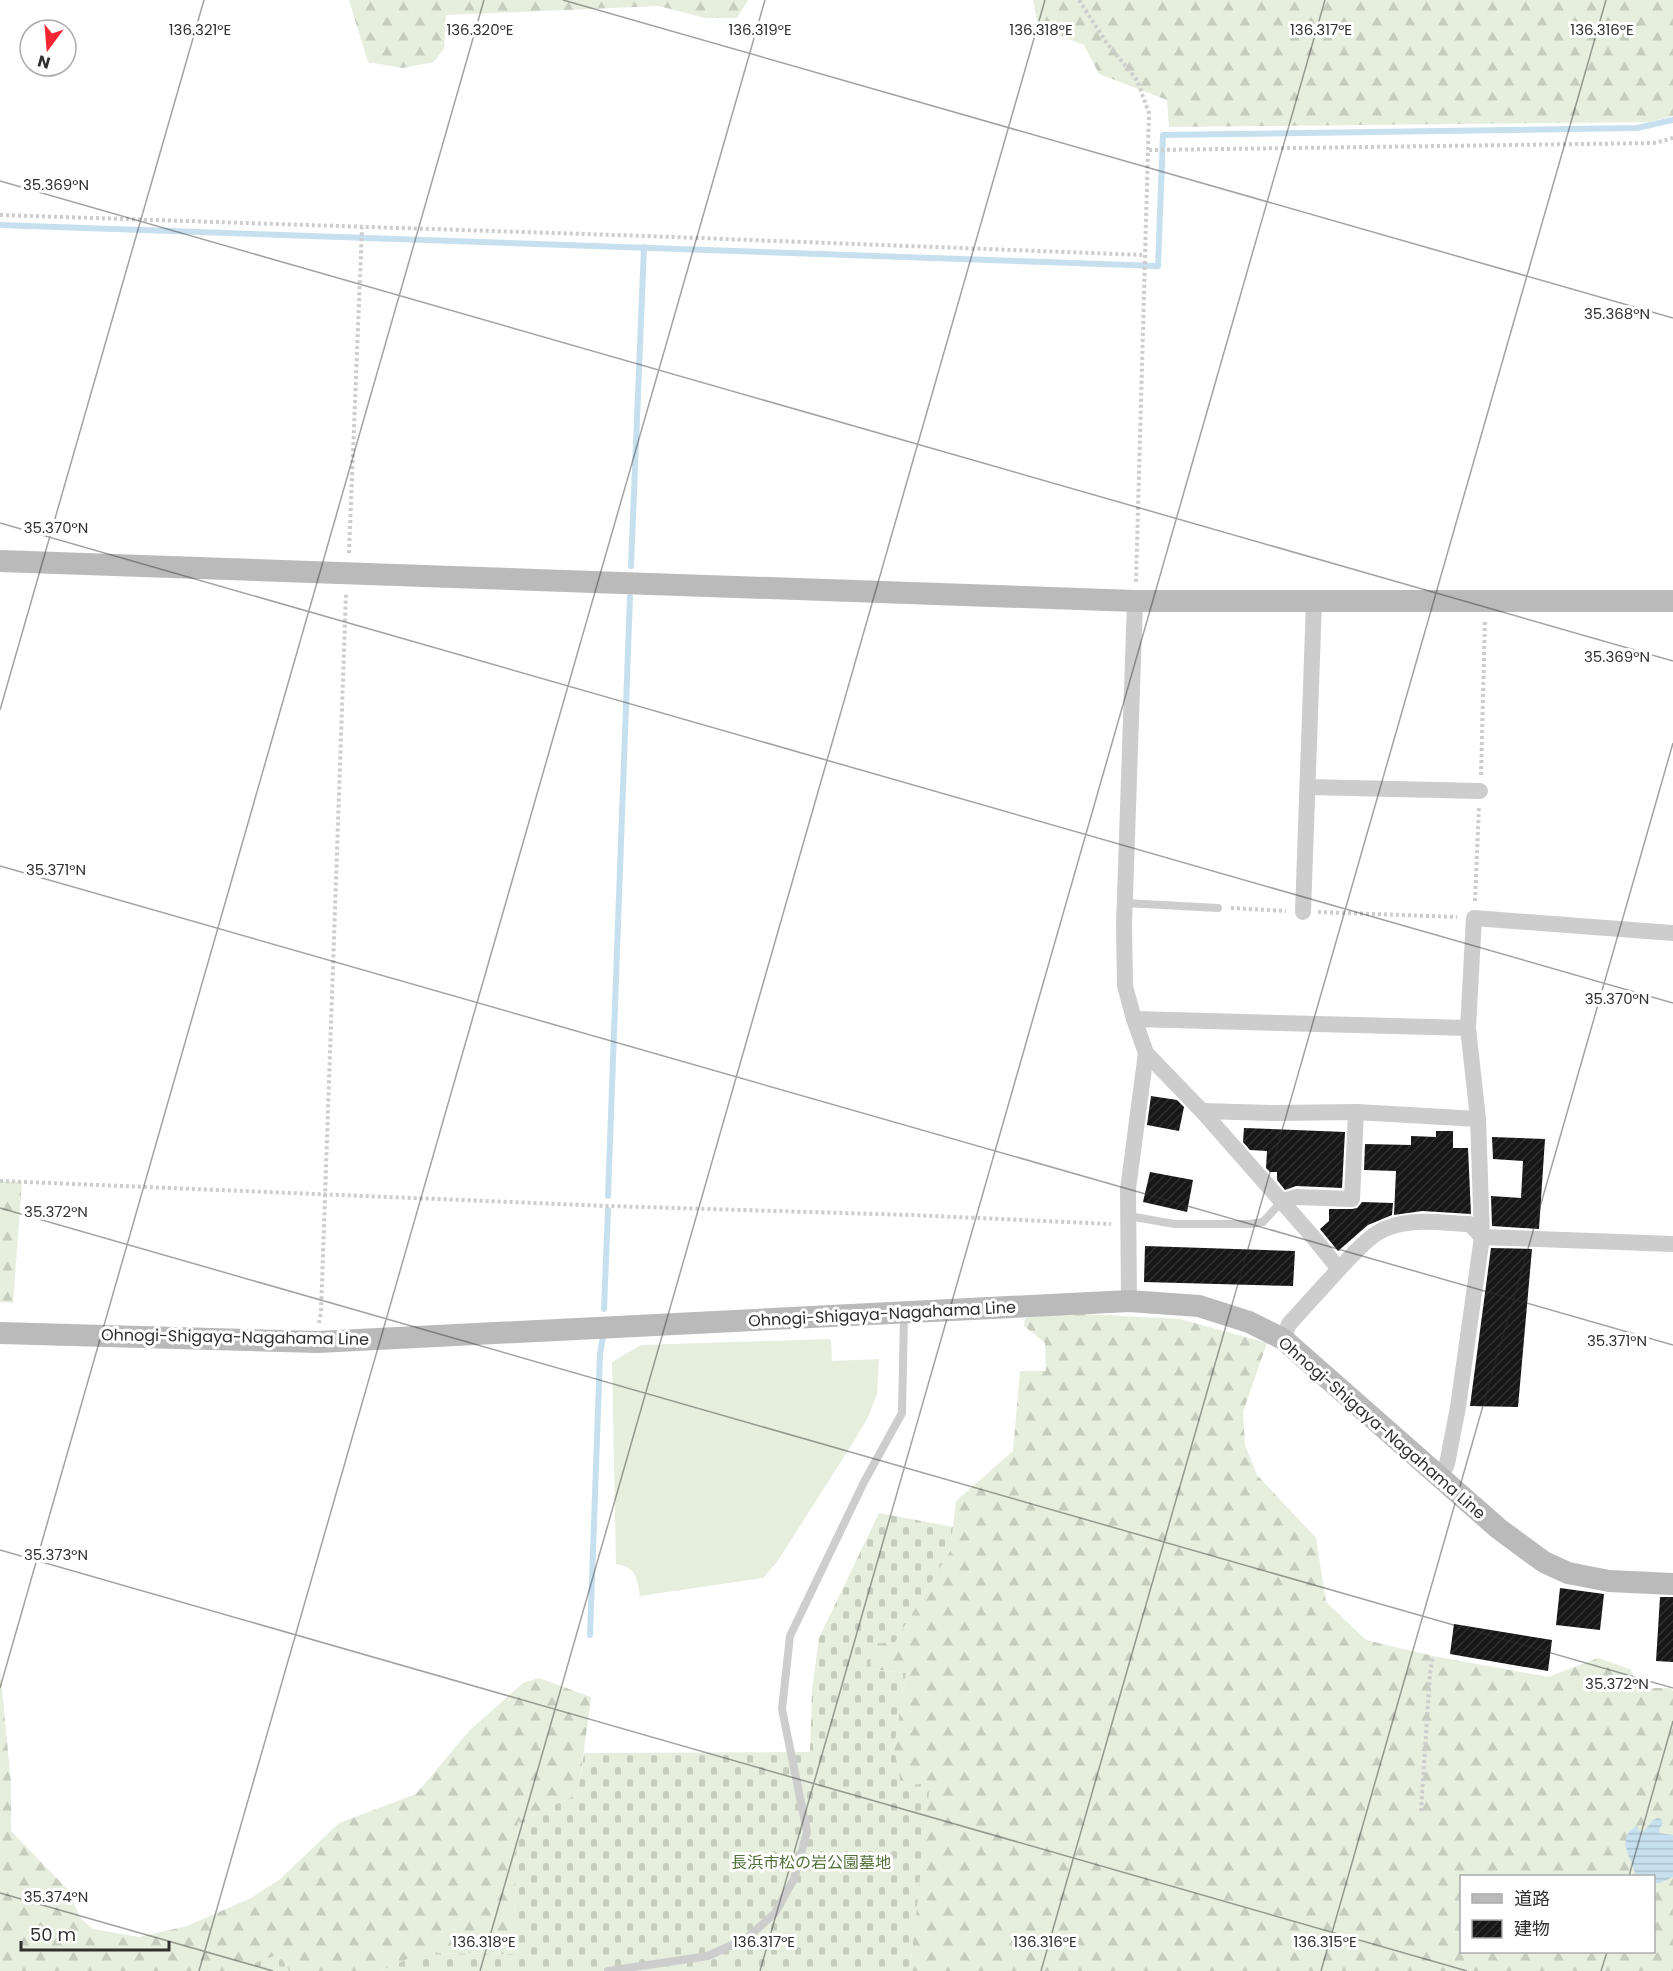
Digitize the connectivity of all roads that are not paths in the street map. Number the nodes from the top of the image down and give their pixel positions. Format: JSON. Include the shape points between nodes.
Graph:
{"nodes":[{"id":1,"x":0,"y":561,"type":"edge"},
{"id":2,"x":1135,"y":601,"type":"junction"},
{"id":3,"x":1673,"y":601,"type":"edge"},
{"id":4,"x":1314,"y":602,"type":"junction"},
{"id":5,"x":1308,"y":787,"type":"junction"},
{"id":6,"x":1480,"y":791,"type":"road end"},
{"id":7,"x":1125,"y":903,"type":"junction"},
{"id":8,"x":1218,"y":908,"type":"road end"},
{"id":9,"x":1303,"y":912,"type":"road end"},
{"id":10,"x":1673,"y":933,"type":"edge"},
{"id":11,"x":1134,"y":1019,"type":"junction"},
{"id":12,"x":1468,"y":1028,"type":"junction"},
{"id":13,"x":1146,"y":1053,"type":"junction"},
{"id":14,"x":1202,"y":1111,"type":"junction"},
{"id":15,"x":1356,"y":1112,"type":"junction"},
{"id":16,"x":1478,"y":1119,"type":"junction"},
{"id":17,"x":1281,"y":1202,"type":"junction"},
{"id":18,"x":1129,"y":1221,"type":"junction"},
{"id":19,"x":1482,"y":1237,"type":"junction"},
{"id":20,"x":1673,"y":1244,"type":"edge"},
{"id":21,"x":1339,"y":1269,"type":"junction"},
{"id":22,"x":1129,"y":1301,"type":"junction"},
{"id":23,"x":904,"y":1312,"type":"junction"},
{"id":24,"x":0,"y":1333,"type":"edge"},
{"id":25,"x":1283,"y":1339,"type":"junction"},
{"id":26,"x":1441,"y":1477,"type":"junction"},
{"id":27,"x":1673,"y":1584,"type":"edge"},
{"id":28,"x":608,"y":1971,"type":"edge"}],
"edges":[{"from":1,"to":2,"type":"main road"},
{"from":2,"to":4,"type":"main road"},
{"from":2,"to":7,"type":"street"},
{"from":3,"to":4,"type":"main road"},
{"from":4,"to":5,"type":"street"},
{"from":5,"to":6,"type":"street"},
{"from":5,"to":9,"type":"street"},
{"from":7,"to":8,"type":"lane"},
{"from":7,"to":11,"type":"street","via":[[1125,986]]},
{"from":10,"to":12,"type":"street","via":[[1474,918]]},
{"from":11,"to":12,"type":"street"},
{"from":11,"to":13,"type":"street"},
{"from":12,"to":16,"type":"street"},
{"from":13,"to":14,"type":"street"},
{"from":13,"to":18,"type":"street","via":[[1128,1189]]},
{"from":14,"to":15,"type":"street"},
{"from":14,"to":17,"type":"street"},
{"from":15,"to":16,"type":"street"},
{"from":15,"to":17,"type":"street","via":[[1352,1199],[1296,1197]]},
{"from":16,"to":19,"type":"street"},
{"from":17,"to":18,"type":"lane","via":[[1263,1222],[1249,1224]]},
{"from":17,"to":21,"type":"street"},
{"from":18,"to":22,"type":"street"},
{"from":19,"to":20,"type":"street"},
{"from":19,"to":21,"type":"street","via":[[1470,1224],[1410,1222],[1391,1226],[1376,1233]]},
{"from":19,"to":26,"type":"street","via":[[1458,1407]]},
{"from":21,"to":25,"type":"street","via":[[1289,1324]]},
{"from":22,"to":23,"type":"main road","name":"Ohnogi-Shigaya-Nagahama Line"},
{"from":22,"to":25,"type":"main road","name":"Ohnogi-Shigaya-Nagahama Line","via":[[1198,1306],[1249,1322]]},
{"from":23,"to":24,"type":"main road","name":"Ohnogi-Shigaya-Nagahama Line","via":[[318,1342]]},
{"from":23,"to":28,"type":"lane","via":[[902,1413],[790,1636],[782,1709],[807,1832],[794,1880],[775,1913],[747,1938],[708,1956]]},
{"from":25,"to":26,"type":"main road","name":"Ohnogi-Shigaya-Nagahama Line"},
{"from":26,"to":27,"type":"main road","name":"Ohnogi-Shigaya-Nagahama Line","via":[[1499,1529],[1544,1562],[1568,1573],[1609,1581]]}]}
